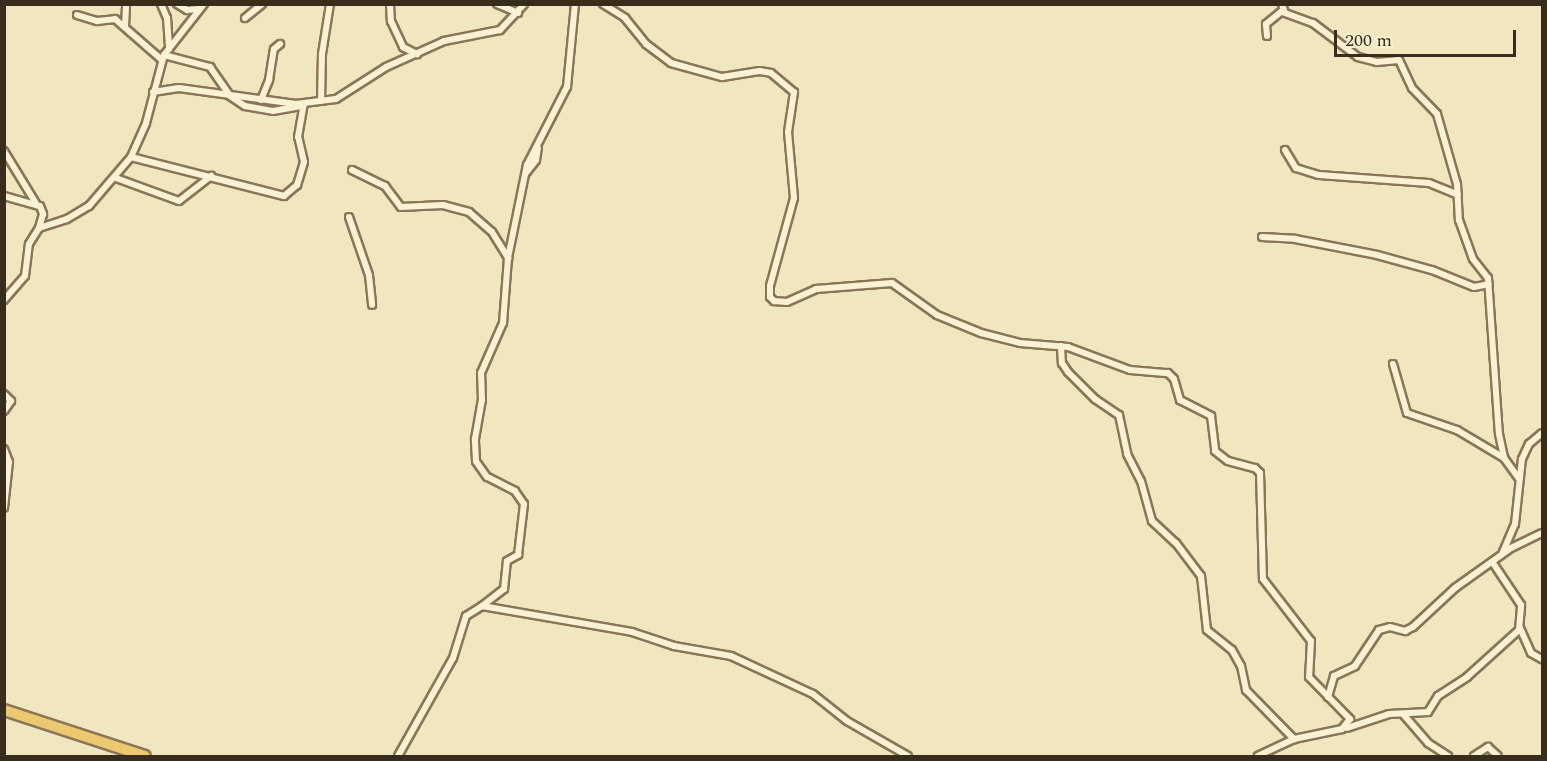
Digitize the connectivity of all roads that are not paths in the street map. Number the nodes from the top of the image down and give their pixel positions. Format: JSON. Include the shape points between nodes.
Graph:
{"nodes":[{"id":1,"x":126,"y":4,"type":"edge"},
{"id":2,"x":161,"y":4,"type":"edge"},
{"id":3,"x":177,"y":4,"type":"edge"},
{"id":4,"x":204,"y":4,"type":"edge"},
{"id":5,"x":262,"y":4,"type":"edge"},
{"id":6,"x":330,"y":4,"type":"edge"},
{"id":7,"x":390,"y":4,"type":"edge"},
{"id":8,"x":497,"y":4,"type":"edge"},
{"id":9,"x":524,"y":4,"type":"edge"},
{"id":10,"x":574,"y":4,"type":"edge"},
{"id":11,"x":603,"y":4,"type":"edge"},
{"id":12,"x":1282,"y":7,"type":"edge"},
{"id":13,"x":198,"y":9,"type":"junction"},
{"id":14,"x":518,"y":13,"type":"junction"},
{"id":15,"x":77,"y":15,"type":"dead end"},
{"id":16,"x":245,"y":18,"type":"dead end"},
{"id":17,"x":125,"y":26,"type":"junction"},
{"id":18,"x":1267,"y":36,"type":"dead end"},
{"id":19,"x":279,"y":44,"type":"dead end"},
{"id":20,"x":169,"y":49,"type":"junction"},
{"id":21,"x":405,"y":49,"type":"junction"},
{"id":22,"x":419,"y":54,"type":"junction"},
{"id":23,"x":163,"y":57,"type":"junction"},
{"id":24,"x":394,"y":63,"type":"junction"},
{"id":25,"x":153,"y":92,"type":"junction"},
{"id":26,"x":228,"y":94,"type":"junction"},
{"id":27,"x":261,"y":100,"type":"junction"},
{"id":28,"x":321,"y":101,"type":"junction"},
{"id":29,"x":304,"y":104,"type":"junction"},
{"id":30,"x":1285,"y":150,"type":"dead end"},
{"id":31,"x":4,"y":151,"type":"edge"},
{"id":32,"x":131,"y":157,"type":"junction"},
{"id":33,"x":352,"y":170,"type":"dead end"},
{"id":34,"x":211,"y":176,"type":"junction"},
{"id":35,"x":116,"y":178,"type":"junction"},
{"id":36,"x":1458,"y":195,"type":"junction"},
{"id":37,"x":4,"y":196,"type":"edge"},
{"id":38,"x":37,"y":205,"type":"junction"},
{"id":39,"x":349,"y":217,"type":"dead end"},
{"id":40,"x":39,"y":228,"type":"junction"},
{"id":41,"x":1262,"y":237,"type":"dead end"},
{"id":42,"x":508,"y":258,"type":"junction"},
{"id":43,"x":1489,"y":284,"type":"junction"},
{"id":44,"x":6,"y":295,"type":"edge"},
{"id":45,"x":372,"y":305,"type":"dead end"},
{"id":46,"x":1061,"y":345,"type":"junction"},
{"id":47,"x":1393,"y":364,"type":"dead end"},
{"id":48,"x":4,"y":394,"type":"edge"},
{"id":49,"x":4,"y":411,"type":"edge"},
{"id":50,"x":1542,"y":433,"type":"edge"},
{"id":51,"x":4,"y":449,"type":"edge"},
{"id":52,"x":1504,"y":458,"type":"junction"},
{"id":53,"x":1519,"y":479,"type":"junction"},
{"id":54,"x":4,"y":508,"type":"edge"},
{"id":55,"x":1542,"y":533,"type":"edge"},
{"id":56,"x":1501,"y":555,"type":"junction"},
{"id":57,"x":1493,"y":563,"type":"junction"},
{"id":58,"x":482,"y":606,"type":"junction"},
{"id":59,"x":1520,"y":628,"type":"junction"},
{"id":60,"x":1542,"y":659,"type":"edge"},
{"id":61,"x":1328,"y":697,"type":"junction"},
{"id":62,"x":4,"y":710,"type":"edge"},
{"id":63,"x":1403,"y":714,"type":"junction"},
{"id":64,"x":1342,"y":729,"type":"junction"},
{"id":65,"x":1294,"y":739,"type":"junction"},
{"id":66,"x":145,"y":756,"type":"edge"},
{"id":67,"x":398,"y":756,"type":"edge"},
{"id":68,"x":908,"y":756,"type":"edge"},
{"id":69,"x":1258,"y":756,"type":"edge"},
{"id":70,"x":1448,"y":756,"type":"edge"},
{"id":71,"x":1474,"y":756,"type":"edge"},
{"id":72,"x":1498,"y":756,"type":"edge"}],
"edges":[{"from":1,"to":17,"type":"street"},
{"from":2,"to":20,"type":"street","via":[[167,18]]},
{"from":3,"to":13,"type":"street"},
{"from":4,"to":13,"type":"street"},
{"from":5,"to":16,"type":"street"},
{"from":6,"to":28,"type":"street","via":[[322,54]]},
{"from":7,"to":21,"type":"street","via":[[391,21]]},
{"from":8,"to":14,"type":"street"},
{"from":9,"to":14,"type":"street"},
{"from":10,"to":42,"type":"street","via":[[567,87],[523,179]]},
{"from":11,"to":46,"type":"street","via":[[625,18],[646,44],[671,63],[722,77],[760,71],[771,74],[794,92],[788,132],[794,198],[773,271],[771,299],[787,302],[816,289],[885,281],[903,288],[937,315],[966,328],[1011,342]]},
{"from":12,"to":18,"type":"street","via":[[1266,24]]},
{"from":12,"to":36,"type":"street","via":[[1313,23],[1362,60],[1399,60],[1412,88],[1437,114],[1448,142]]},
{"from":13,"to":20,"type":"street","via":[[185,33]]},
{"from":14,"to":22,"type":"street","via":[[500,30],[444,41]]},
{"from":15,"to":17,"type":"street","via":[[97,21],[114,18]]},
{"from":17,"to":23,"type":"street"},
{"from":19,"to":27,"type":"street","via":[[274,49]]},
{"from":20,"to":23,"type":"street"},
{"from":21,"to":22,"type":"street"},
{"from":21,"to":24,"type":"street"},
{"from":22,"to":24,"type":"street"},
{"from":23,"to":25,"type":"street"},
{"from":23,"to":26,"type":"street","via":[[210,67]]},
{"from":24,"to":28,"type":"street","via":[[347,94]]},
{"from":25,"to":26,"type":"street","via":[[179,88]]},
{"from":25,"to":32,"type":"street","via":[[146,123]]},
{"from":26,"to":27,"type":"street"},
{"from":26,"to":29,"type":"street","via":[[245,106],[273,111]]},
{"from":27,"to":29,"type":"street"},
{"from":28,"to":29,"type":"street"},
{"from":29,"to":34,"type":"street","via":[[298,137],[304,162],[297,185],[284,196]]},
{"from":30,"to":36,"type":"street","via":[[1293,165],[1319,176],[1429,183]]},
{"from":31,"to":38,"type":"street"},
{"from":32,"to":34,"type":"street"},
{"from":32,"to":35,"type":"street"},
{"from":33,"to":42,"type":"street","via":[[385,186],[401,207],[443,205],[469,212],[492,232]]},
{"from":34,"to":35,"type":"street","via":[[179,201]]},
{"from":35,"to":40,"type":"street","via":[[89,206],[70,218]]},
{"from":36,"to":43,"type":"street","via":[[1464,236]]},
{"from":37,"to":38,"type":"street"},
{"from":38,"to":40,"type":"street","via":[[43,212]]},
{"from":39,"to":45,"type":"street","via":[[369,275]]},
{"from":40,"to":44,"type":"street","via":[[29,242],[25,276]]},
{"from":41,"to":43,"type":"street","via":[[1377,255],[1474,287]]},
{"from":42,"to":58,"type":"street","via":[[505,314],[483,364],[475,453],[487,477],[520,495],[524,512],[518,555],[505,565],[506,584]]},
{"from":43,"to":52,"type":"street"},
{"from":46,"to":61,"type":"street","via":[[1118,367],[1172,376],[1180,400],[1211,416],[1215,451],[1228,461],[1258,470],[1263,490],[1260,572],[1311,641],[1309,677]]},
{"from":46,"to":65,"type":"street","via":[[1062,363],[1068,372],[1095,399],[1119,415],[1127,454],[1141,481],[1152,521],[1181,548],[1201,576],[1206,630],[1232,650],[1241,666],[1246,690]]},
{"from":47,"to":52,"type":"street","via":[[1396,380],[1404,392],[1405,411],[1458,430]]},
{"from":48,"to":49,"type":"street","via":[[11,401]]},
{"from":50,"to":53,"type":"street","via":[[1525,452]]},
{"from":51,"to":54,"type":"street","via":[[9,462]]},
{"from":52,"to":53,"type":"street"},
{"from":53,"to":56,"type":"street","via":[[1515,524]]},
{"from":55,"to":56,"type":"street"},
{"from":56,"to":57,"type":"street"},
{"from":57,"to":59,"type":"street","via":[[1521,605]]},
{"from":57,"to":61,"type":"street","via":[[1444,597],[1413,627],[1405,631],[1390,627],[1379,630],[1355,666],[1334,676]]},
{"from":58,"to":67,"type":"street","via":[[466,616],[453,658]]},
{"from":58,"to":68,"type":"street","via":[[632,632],[662,643],[731,656],[813,694],[847,721]]},
{"from":59,"to":60,"type":"street","via":[[1531,653]]},
{"from":59,"to":63,"type":"street","via":[[1467,677],[1438,696],[1428,712]]},
{"from":61,"to":64,"type":"street","via":[[1349,713],[1349,723]]},
{"from":62,"to":66,"type":"highway"},
{"from":63,"to":64,"type":"street","via":[[1389,714]]},
{"from":63,"to":70,"type":"street","via":[[1428,743]]},
{"from":64,"to":65,"type":"street"},
{"from":65,"to":69,"type":"street"},
{"from":71,"to":72,"type":"street","via":[[1488,747]]}]}
